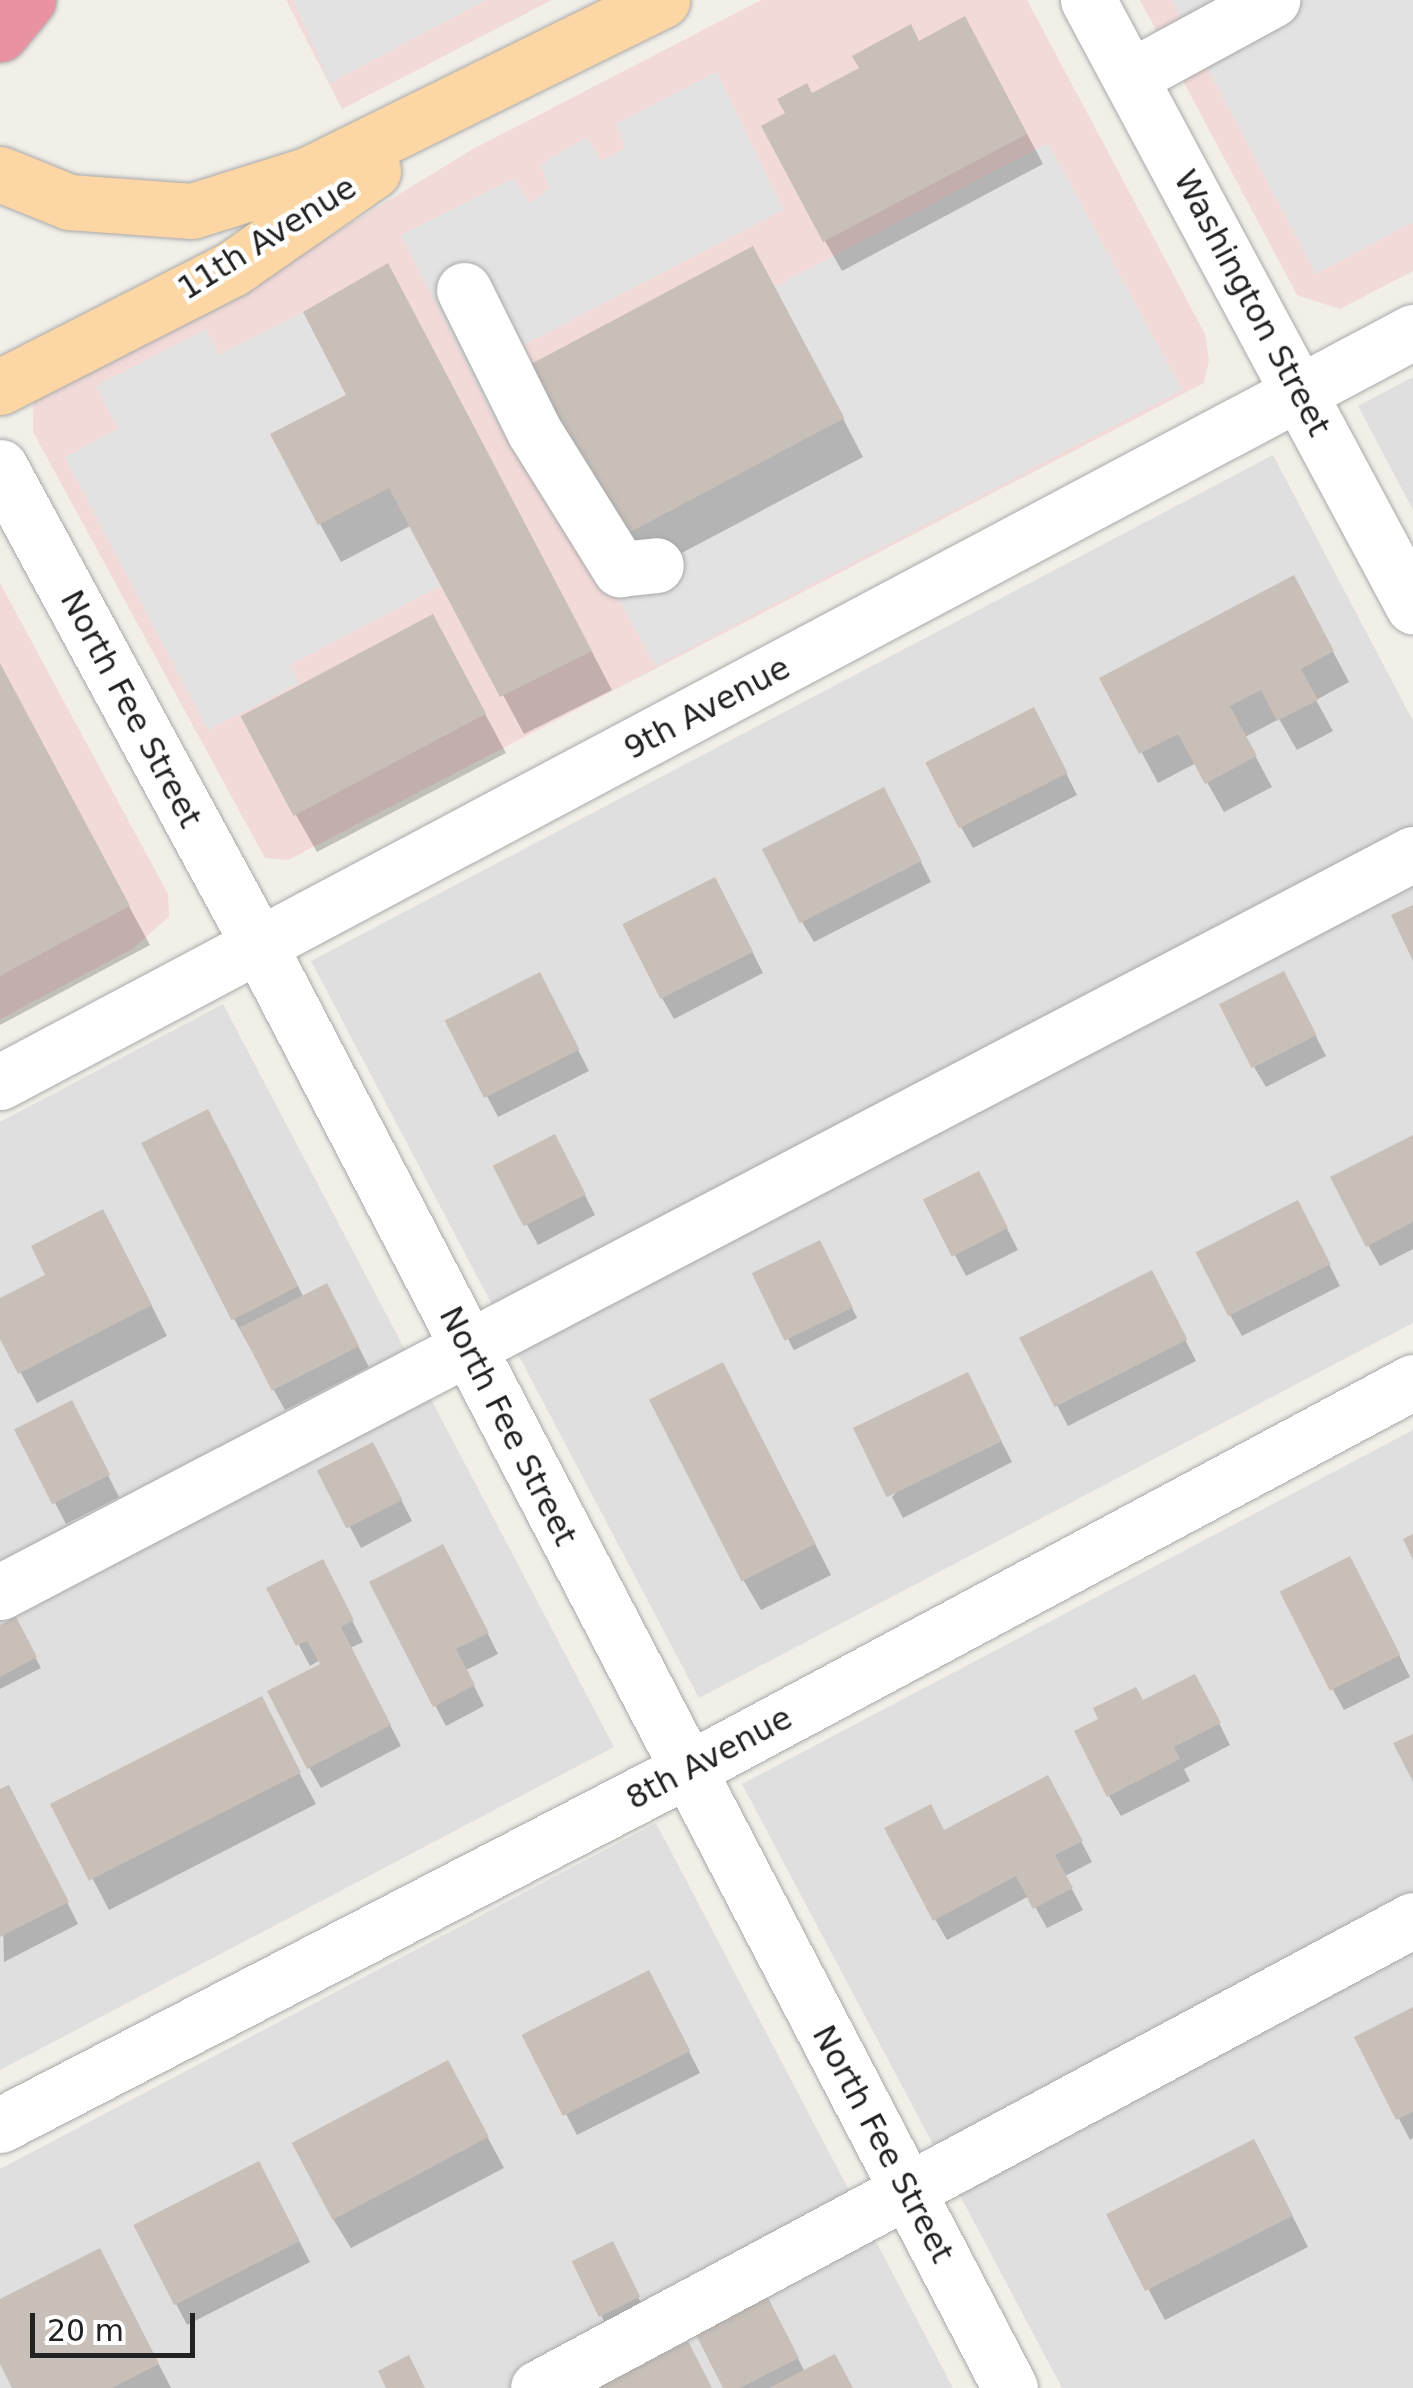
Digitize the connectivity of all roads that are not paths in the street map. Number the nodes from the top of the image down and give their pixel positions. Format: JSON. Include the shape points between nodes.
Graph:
{"nodes":[{"id":1,"x":28,"y":0,"type":"edge"},
{"id":2,"x":662,"y":0,"type":"edge"},
{"id":3,"x":1088,"y":0,"type":"edge"},
{"id":4,"x":1272,"y":0,"type":"edge"},
{"id":5,"x":0,"y":34,"type":"edge"},
{"id":6,"x":522,"y":68,"type":"junction"},
{"id":7,"x":1130,"y":76,"type":"junction"},
{"id":8,"x":0,"y":174,"type":"edge"},
{"id":9,"x":464,"y":290,"type":"dead end"},
{"id":10,"x":1413,"y":332,"type":"edge"},
{"id":11,"x":0,"y":387,"type":"edge"},
{"id":12,"x":1300,"y":392,"type":"junction"},
{"id":13,"x":0,"y":468,"type":"edge"},
{"id":14,"x":17,"y":539,"type":"edge"},
{"id":15,"x":656,"y":564,"type":"dead end"},
{"id":16,"x":1413,"y":606,"type":"edge"},
{"id":17,"x":1413,"y":854,"type":"edge"},
{"id":18,"x":260,"y":948,"type":"junction"},
{"id":19,"x":0,"y":1082,"type":"edge"},
{"id":20,"x":469,"y":1352,"type":"junction"},
{"id":21,"x":1413,"y":1382,"type":"edge"},
{"id":22,"x":0,"y":1592,"type":"edge"},
{"id":23,"x":687,"y":1770,"type":"junction"},
{"id":24,"x":1413,"y":1920,"type":"edge"},
{"id":25,"x":0,"y":2125,"type":"edge"},
{"id":26,"x":907,"y":2191,"type":"junction"},
{"id":27,"x":538,"y":2388,"type":"edge"},
{"id":28,"x":1010,"y":2388,"type":"edge"}],
"edges":[{"from":1,"to":5,"type":"highway"},
{"from":2,"to":6,"type":"main road","name":"11th Avenue"},
{"from":3,"to":7,"type":"street","name":"Washington Street"},
{"from":4,"to":7,"type":"street"},
{"from":6,"to":8,"type":"main road","name":"11th Avenue","via":[[307,175],[192,211],[70,202]]},
{"from":6,"to":11,"type":"main road","name":"11th Avenue","via":[[232,268]]},
{"from":7,"to":12,"type":"street","name":"Washington Street"},
{"from":9,"to":15,"type":"street","via":[[534,431],[620,569]]},
{"from":10,"to":12,"type":"street","name":"9th Avenue"},
{"from":12,"to":16,"type":"street","name":"Washington Street"},
{"from":12,"to":18,"type":"street","name":"9th Avenue"},
{"from":13,"to":14,"type":"street","name":"North Fee Street"},
{"from":14,"to":18,"type":"street","name":"North Fee Street"},
{"from":17,"to":20,"type":"street"},
{"from":18,"to":19,"type":"street","name":"9th Avenue"},
{"from":18,"to":20,"type":"street","name":"North Fee Street"},
{"from":20,"to":22,"type":"street"},
{"from":20,"to":23,"type":"street","name":"North Fee Street"},
{"from":21,"to":23,"type":"street","name":"8th Avenue"},
{"from":23,"to":25,"type":"street","name":"8th Avenue"},
{"from":23,"to":26,"type":"street","name":"North Fee Street"},
{"from":24,"to":26,"type":"street"},
{"from":26,"to":27,"type":"street"},
{"from":26,"to":28,"type":"street","name":"North Fee Street"}]}
